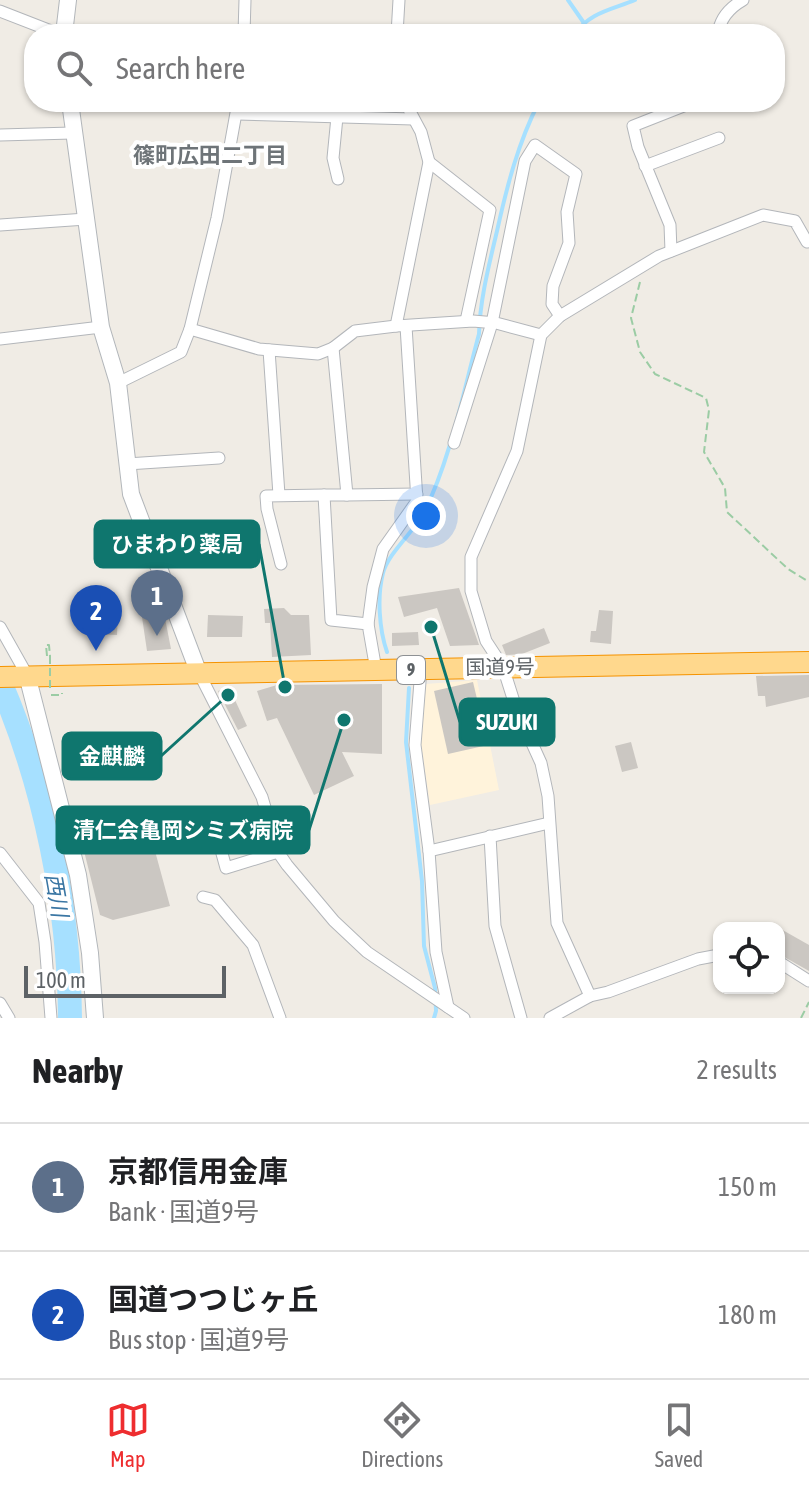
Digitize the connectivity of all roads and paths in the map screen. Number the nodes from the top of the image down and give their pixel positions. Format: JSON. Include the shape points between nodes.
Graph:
{"nodes":[{"id":1,"x":68,"y":0,"type":"edge"},
{"id":2,"x":245,"y":0,"type":"edge"},
{"id":3,"x":399,"y":0,"type":"edge"},
{"id":4,"x":743,"y":0,"type":"edge"},
{"id":5,"x":0,"y":11,"type":"edge"},
{"id":6,"x":35,"y":24,"type":"edge"},
{"id":7,"x":64,"y":24,"type":"edge"},
{"id":8,"x":244,"y":24,"type":"edge"},
{"id":9,"x":398,"y":24,"type":"edge"},
{"id":10,"x":720,"y":24,"type":"edge"},
{"id":11,"x":71,"y":112,"type":"edge"},
{"id":12,"x":237,"y":112,"type":"edge"},
{"id":13,"x":282,"y":112,"type":"edge"},
{"id":14,"x":410,"y":112,"type":"edge"},
{"id":15,"x":669,"y":112,"type":"edge"},
{"id":16,"x":337,"y":117,"type":"junction"},
{"id":17,"x":413,"y":119,"type":"junction"},
{"id":18,"x":72,"y":133,"type":"junction"},
{"id":19,"x":0,"y":135,"type":"edge"},
{"id":20,"x":719,"y":138,"type":"dead end"},
{"id":21,"x":429,"y":162,"type":"junction"},
{"id":22,"x":645,"y":166,"type":"junction"},
{"id":23,"x":338,"y":179,"type":"dead end"},
{"id":24,"x":86,"y":219,"type":"junction"},
{"id":25,"x":0,"y":225,"type":"edge"},
{"id":26,"x":809,"y":241,"type":"edge"},
{"id":27,"x":671,"y":251,"type":"junction"},
{"id":28,"x":644,"y":265,"type":"junction"},
{"id":29,"x":560,"y":316,"type":"junction"},
{"id":30,"x":466,"y":321,"type":"junction"},
{"id":31,"x":492,"y":323,"type":"junction"},
{"id":32,"x":401,"y":326,"type":"junction"},
{"id":33,"x":101,"y":327,"type":"junction"},
{"id":34,"x":190,"y":329,"type":"junction"},
{"id":35,"x":541,"y":335,"type":"junction"},
{"id":36,"x":0,"y":339,"type":"edge"},
{"id":37,"x":333,"y":348,"type":"junction"},
{"id":38,"x":269,"y":350,"type":"junction"},
{"id":39,"x":118,"y":383,"type":"junction"},
{"id":40,"x":454,"y":443,"type":"dead end"},
{"id":41,"x":219,"y":458,"type":"dead end"},
{"id":42,"x":127,"y":464,"type":"junction"},
{"id":43,"x":417,"y":494,"type":"junction"},
{"id":44,"x":279,"y":495,"type":"junction"},
{"id":45,"x":324,"y":495,"type":"junction"},
{"id":46,"x":347,"y":495,"type":"junction"},
{"id":47,"x":281,"y":564,"type":"dead end"},
{"id":48,"x":809,"y":582,"type":"edge"},
{"id":49,"x":368,"y":624,"type":"junction"},
{"id":50,"x":0,"y":627,"type":"edge"},
{"id":51,"x":47,"y":656,"type":"dead end"},
{"id":52,"x":809,"y":662,"type":"edge"},
{"id":53,"x":503,"y":667,"type":"junction"},
{"id":54,"x":421,"y":669,"type":"junction"},
{"id":55,"x":376,"y":670,"type":"junction"},
{"id":56,"x":198,"y":671,"type":"junction"},
{"id":57,"x":13,"y":676,"type":"edge"},
{"id":58,"x":62,"y":695,"type":"dead end"},
{"id":59,"x":271,"y":820,"type":"junction"},
{"id":60,"x":549,"y":823,"type":"junction"},
{"id":61,"x":490,"y":836,"type":"junction"},
{"id":62,"x":429,"y":851,"type":"junction"},
{"id":63,"x":278,"y":852,"type":"junction"},
{"id":64,"x":0,"y":853,"type":"edge"},
{"id":65,"x":203,"y":897,"type":"dead end"},
{"id":66,"x":713,"y":956,"type":"edge"},
{"id":67,"x":785,"y":966,"type":"edge"},
{"id":68,"x":809,"y":981,"type":"edge"},
{"id":69,"x":590,"y":996,"type":"junction"},
{"id":70,"x":809,"y":1002,"type":"edge"},
{"id":71,"x":0,"y":1003,"type":"edge"},
{"id":72,"x":448,"y":1007,"type":"junction"},
{"id":73,"x":554,"y":1017,"type":"edge"},
{"id":74,"x":9,"y":1018,"type":"edge"},
{"id":75,"x":51,"y":1018,"type":"edge"},
{"id":76,"x":95,"y":1018,"type":"edge"},
{"id":77,"x":280,"y":1018,"type":"edge"},
{"id":78,"x":464,"y":1018,"type":"edge"},
{"id":79,"x":521,"y":1018,"type":"edge"},
{"id":80,"x":801,"y":1018,"type":"edge"}],
"edges":[{"from":1,"to":7,"type":"street"},
{"from":2,"to":8,"type":"street"},
{"from":3,"to":9,"type":"street"},
{"from":4,"to":10,"type":"street"},
{"from":5,"to":6,"type":"street"},
{"from":11,"to":18,"type":"street"},
{"from":12,"to":34,"type":"street"},
{"from":13,"to":16,"type":"street"},
{"from":14,"to":17,"type":"street"},
{"from":15,"to":22,"type":"street","via":[[633,126]]},
{"from":16,"to":17,"type":"street"},
{"from":16,"to":23,"type":"street","via":[[333,158]]},
{"from":17,"to":21,"type":"street"},
{"from":18,"to":19,"type":"street"},
{"from":18,"to":24,"type":"street"},
{"from":20,"to":22,"type":"street"},
{"from":21,"to":30,"type":"street","via":[[490,210]]},
{"from":21,"to":32,"type":"street"},
{"from":22,"to":27,"type":"street","via":[[670,225]]},
{"from":24,"to":25,"type":"street"},
{"from":24,"to":33,"type":"street"},
{"from":26,"to":27,"type":"street","via":[[795,221],[763,215]]},
{"from":27,"to":28,"type":"street"},
{"from":28,"to":29,"type":"street"},
{"from":28,"to":48,"type":"path","via":[[631,318],[640,352],[655,374],[706,398],[704,452],[725,488],[727,512]]},
{"from":29,"to":31,"type":"street","via":[[552,304],[553,286],[569,243],[567,212],[576,174],[535,145],[525,161]]},
{"from":29,"to":35,"type":"street"},
{"from":30,"to":31,"type":"street"},
{"from":30,"to":32,"type":"street"},
{"from":31,"to":35,"type":"street"},
{"from":31,"to":40,"type":"street"},
{"from":32,"to":37,"type":"street","via":[[355,331]]},
{"from":32,"to":43,"type":"street"},
{"from":33,"to":36,"type":"street"},
{"from":33,"to":39,"type":"street"},
{"from":34,"to":38,"type":"street"},
{"from":34,"to":39,"type":"street","via":[[181,352]]},
{"from":35,"to":53,"type":"street","via":[[517,451],[471,557],[471,591],[486,641]]},
{"from":37,"to":38,"type":"street","via":[[318,354]]},
{"from":37,"to":46,"type":"street"},
{"from":38,"to":44,"type":"street"},
{"from":39,"to":42,"type":"street"},
{"from":41,"to":42,"type":"street"},
{"from":42,"to":56,"type":"street","via":[[131,494]]},
{"from":43,"to":46,"type":"street"},
{"from":43,"to":49,"type":"street","via":[[383,549]]},
{"from":44,"to":45,"type":"street"},
{"from":44,"to":47,"type":"street","via":[[266,496]]},
{"from":45,"to":46,"type":"street"},
{"from":45,"to":49,"type":"street","via":[[331,620]]},
{"from":49,"to":55,"type":"street"},
{"from":50,"to":57,"type":"street"},
{"from":51,"to":58,"type":"path","bridge":true,"via":[[49,645],[50,693]]},
{"from":52,"to":53,"type":"highway","name":"国道9号","number":"9"},
{"from":53,"to":54,"type":"highway","name":"国道9号","number":"9"},
{"from":53,"to":60,"type":"street","via":[[541,763]]},
{"from":54,"to":55,"type":"highway","name":"国道9号","number":"9"},
{"from":54,"to":62,"type":"street","via":[[415,745]]},
{"from":55,"to":56,"type":"highway","name":"国道9号","number":"9"},
{"from":56,"to":57,"type":"highway","name":"国道9号","number":"9"},
{"from":56,"to":59,"type":"street"},
{"from":57,"to":76,"type":"street","via":[[78,875]]},
{"from":59,"to":63,"type":"street"},
{"from":59,"to":63,"type":"street","via":[[218,839],[226,868]]},
{"from":60,"to":61,"type":"street"},
{"from":60,"to":69,"type":"street","via":[[557,923]]},
{"from":61,"to":62,"type":"street"},
{"from":61,"to":79,"type":"street","via":[[495,926]]},
{"from":62,"to":72,"type":"street","via":[[436,952]]},
{"from":63,"to":72,"type":"street","via":[[334,921],[367,952]]},
{"from":64,"to":75,"type":"street","via":[[39,903]]},
{"from":65,"to":77,"type":"street","via":[[215,900],[253,945]]},
{"from":66,"to":69,"type":"street"},
{"from":67,"to":68,"type":"street"},
{"from":69,"to":73,"type":"street"},
{"from":70,"to":80,"type":"path"},
{"from":71,"to":74,"type":"street"},
{"from":72,"to":78,"type":"street"}]}
